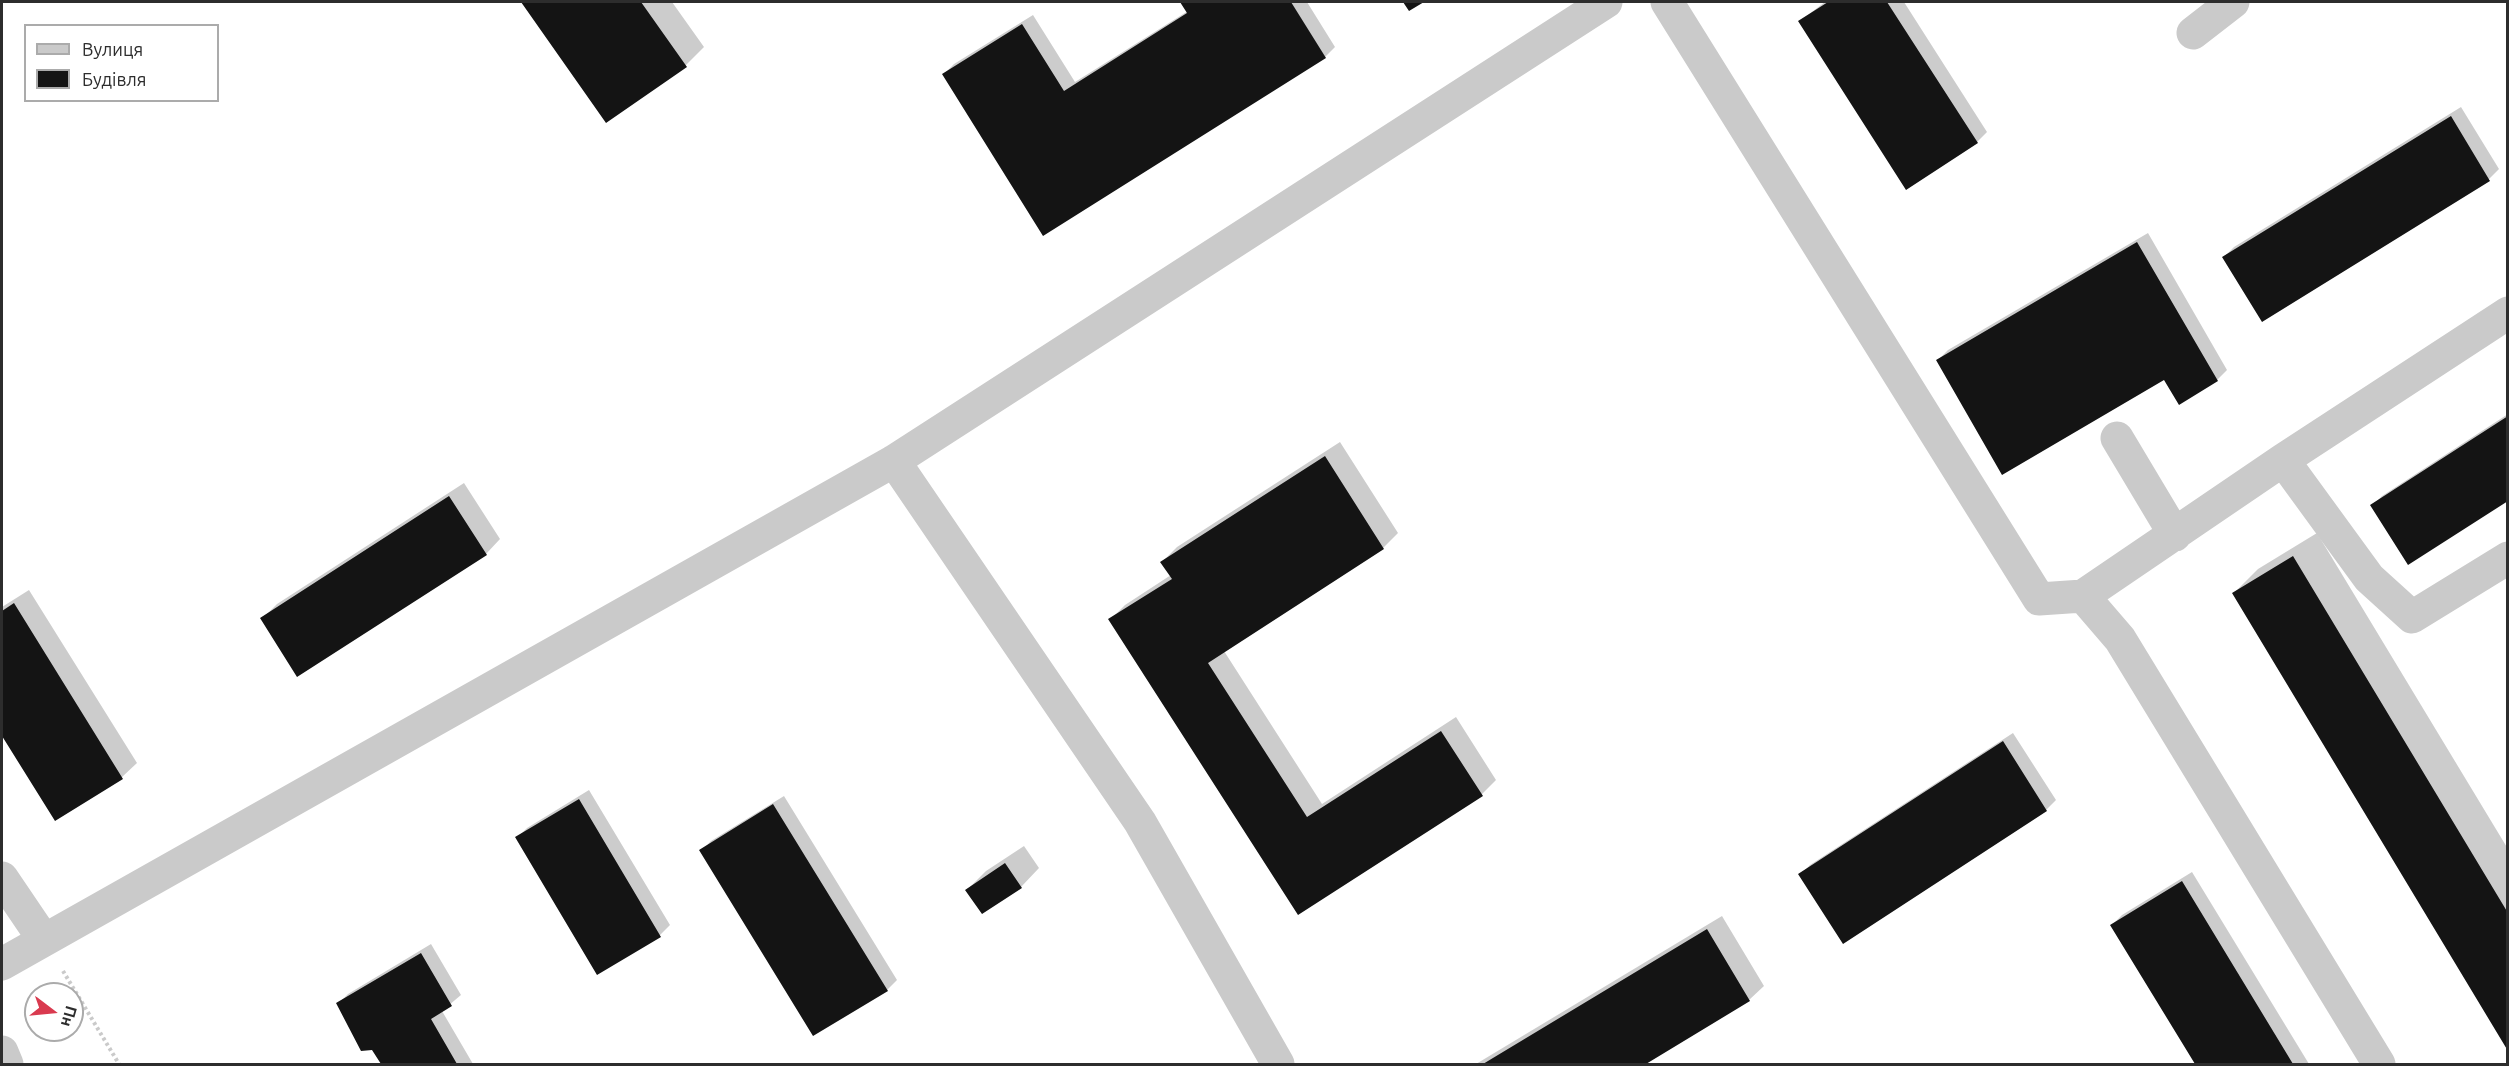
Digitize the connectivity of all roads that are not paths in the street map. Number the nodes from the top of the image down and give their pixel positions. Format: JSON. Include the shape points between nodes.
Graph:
{"nodes":[{"id":1,"x":1606,"y":2,"type":"edge"},
{"id":2,"x":1667,"y":2,"type":"edge"},
{"id":3,"x":2233,"y":2,"type":"edge"},
{"id":4,"x":2193,"y":33,"type":"dead end"},
{"id":5,"x":2508,"y":313,"type":"edge"},
{"id":6,"x":2117,"y":438,"type":"dead end"},
{"id":7,"x":2283,"y":460,"type":"junction"},
{"id":8,"x":894,"y":461,"type":"junction"},
{"id":9,"x":2175,"y":535,"type":"junction"},
{"id":10,"x":2508,"y":558,"type":"edge"},
{"id":11,"x":2083,"y":596,"type":"junction"},
{"id":12,"x":2,"y":878,"type":"edge"},
{"id":13,"x":44,"y":940,"type":"junction"},
{"id":14,"x":2,"y":964,"type":"edge"},
{"id":15,"x":2,"y":1052,"type":"edge"},
{"id":16,"x":7,"y":1065,"type":"edge"},
{"id":17,"x":1278,"y":1065,"type":"edge"},
{"id":18,"x":2379,"y":1065,"type":"edge"}],
"edges":[{"from":1,"to":8,"type":"street"},
{"from":2,"to":11,"type":"street","via":[[2039,599]]},
{"from":3,"to":4,"type":"street"},
{"from":5,"to":7,"type":"street"},
{"from":6,"to":9,"type":"street"},
{"from":7,"to":9,"type":"street"},
{"from":7,"to":10,"type":"street","via":[[2369,578],[2412,617]]},
{"from":8,"to":13,"type":"street"},
{"from":8,"to":17,"type":"street","via":[[1140,822]]},
{"from":9,"to":11,"type":"street"},
{"from":11,"to":18,"type":"street","via":[[2120,639]]},
{"from":12,"to":13,"type":"street"},
{"from":13,"to":14,"type":"street"},
{"from":15,"to":16,"type":"street"}]}
